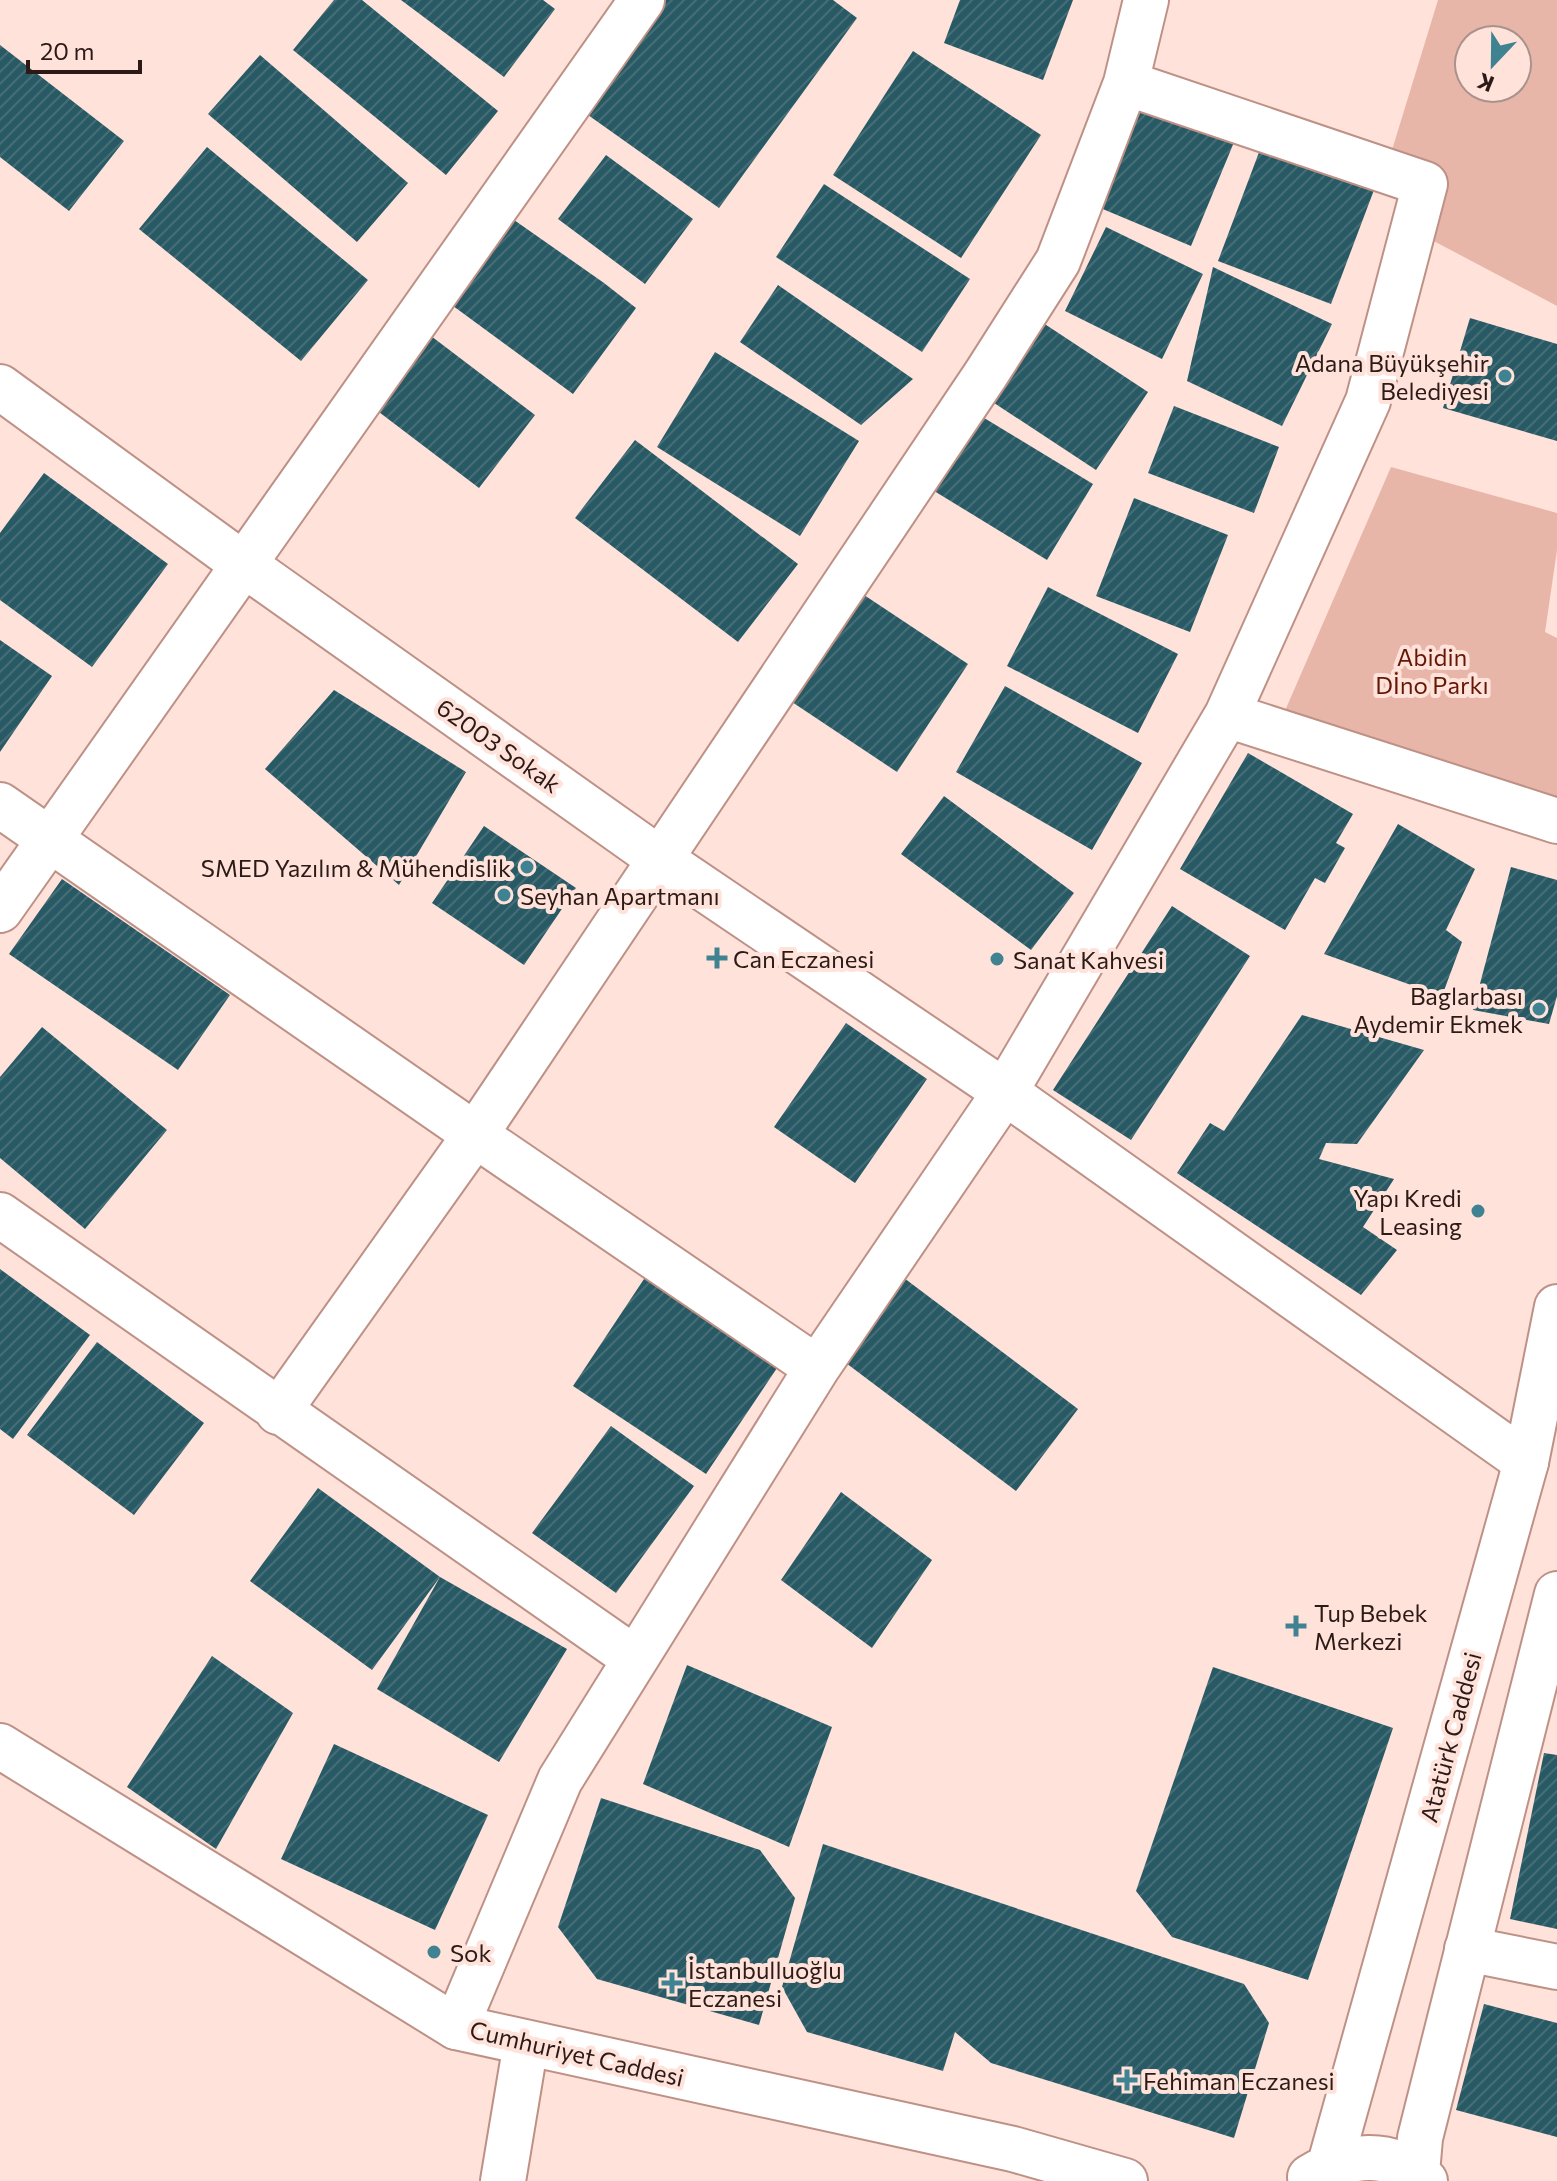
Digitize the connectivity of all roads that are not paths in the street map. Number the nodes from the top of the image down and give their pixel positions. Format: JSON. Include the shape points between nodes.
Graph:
{"nodes":[{"id":1,"x":642,"y":0,"type":"edge"},
{"id":2,"x":1146,"y":0,"type":"edge"},
{"id":3,"x":1126,"y":83,"type":"junction"},
{"id":4,"x":0,"y":387,"type":"edge"},
{"id":5,"x":243,"y":563,"type":"junction"},
{"id":6,"x":1227,"y":715,"type":"junction"},
{"id":7,"x":0,"y":805,"type":"edge"},
{"id":8,"x":1557,"y":821,"type":"edge"},
{"id":9,"x":49,"y":840,"type":"junction"},
{"id":10,"x":661,"y":860,"type":"junction"},
{"id":11,"x":0,"y":910,"type":"edge"},
{"id":12,"x":1005,"y":1092,"type":"junction"},
{"id":13,"x":475,"y":1135,"type":"junction"},
{"id":14,"x":0,"y":1215,"type":"edge"},
{"id":15,"x":1557,"y":1307,"type":"edge"},
{"id":16,"x":817,"y":1368,"type":"junction"},
{"id":17,"x":278,"y":1412,"type":"junction"},
{"id":18,"x":1526,"y":1462,"type":"junction"},
{"id":19,"x":1557,"y":1594,"type":"edge"},
{"id":20,"x":634,"y":1658,"type":"junction"},
{"id":21,"x":5,"y":1761,"type":"edge"},
{"id":22,"x":1467,"y":1949,"type":"junction"},
{"id":23,"x":1557,"y":1967,"type":"edge"},
{"id":24,"x":456,"y":2027,"type":"junction"},
{"id":25,"x":526,"y":2043,"type":"junction"},
{"id":26,"x":1318,"y":2173,"type":"edge"},
{"id":27,"x":1421,"y":2177,"type":"edge"},
{"id":28,"x":503,"y":2181,"type":"edge"},
{"id":29,"x":1125,"y":2181,"type":"edge"}],
"edges":[{"from":1,"to":5,"type":"street"},
{"from":2,"to":3,"type":"street"},
{"from":3,"to":6,"type":"street","via":[[1425,184],[1368,401]]},
{"from":3,"to":10,"type":"street","via":[[1058,261]]},
{"from":4,"to":5,"type":"street","name":"62003 Sokak"},
{"from":5,"to":9,"type":"street"},
{"from":5,"to":10,"type":"street","name":"62003 Sokak"},
{"from":6,"to":8,"type":"street"},
{"from":6,"to":12,"type":"street"},
{"from":7,"to":9,"type":"street"},
{"from":9,"to":11,"type":"street"},
{"from":9,"to":13,"type":"street"},
{"from":10,"to":12,"type":"street","name":"62003 Sokak"},
{"from":10,"to":13,"type":"street"},
{"from":12,"to":16,"type":"street"},
{"from":12,"to":18,"type":"street","name":"62003 Sokak"},
{"from":13,"to":16,"type":"street"},
{"from":13,"to":17,"type":"street"},
{"from":14,"to":17,"type":"street"},
{"from":15,"to":18,"type":"street","name":"Atatürk Caddesi"},
{"from":16,"to":20,"type":"street"},
{"from":17,"to":20,"type":"street"},
{"from":18,"to":26,"type":"street","name":"Atatürk Caddesi"},
{"from":19,"to":22,"type":"street"},
{"from":20,"to":24,"type":"street","via":[[560,1780]]},
{"from":21,"to":24,"type":"street","name":"Cumhuriyet Caddesi"},
{"from":22,"to":23,"type":"street"},
{"from":22,"to":27,"type":"street","via":[[1420,2138]]},
{"from":24,"to":25,"type":"street","name":"Cumhuriyet Caddesi"},
{"from":25,"to":28,"type":"street"},
{"from":25,"to":29,"type":"street","name":"Cumhuriyet Caddesi","via":[[1013,2149]]},
{"from":26,"to":27,"type":"street","via":[[1352,2158],[1375,2158]]}]}
